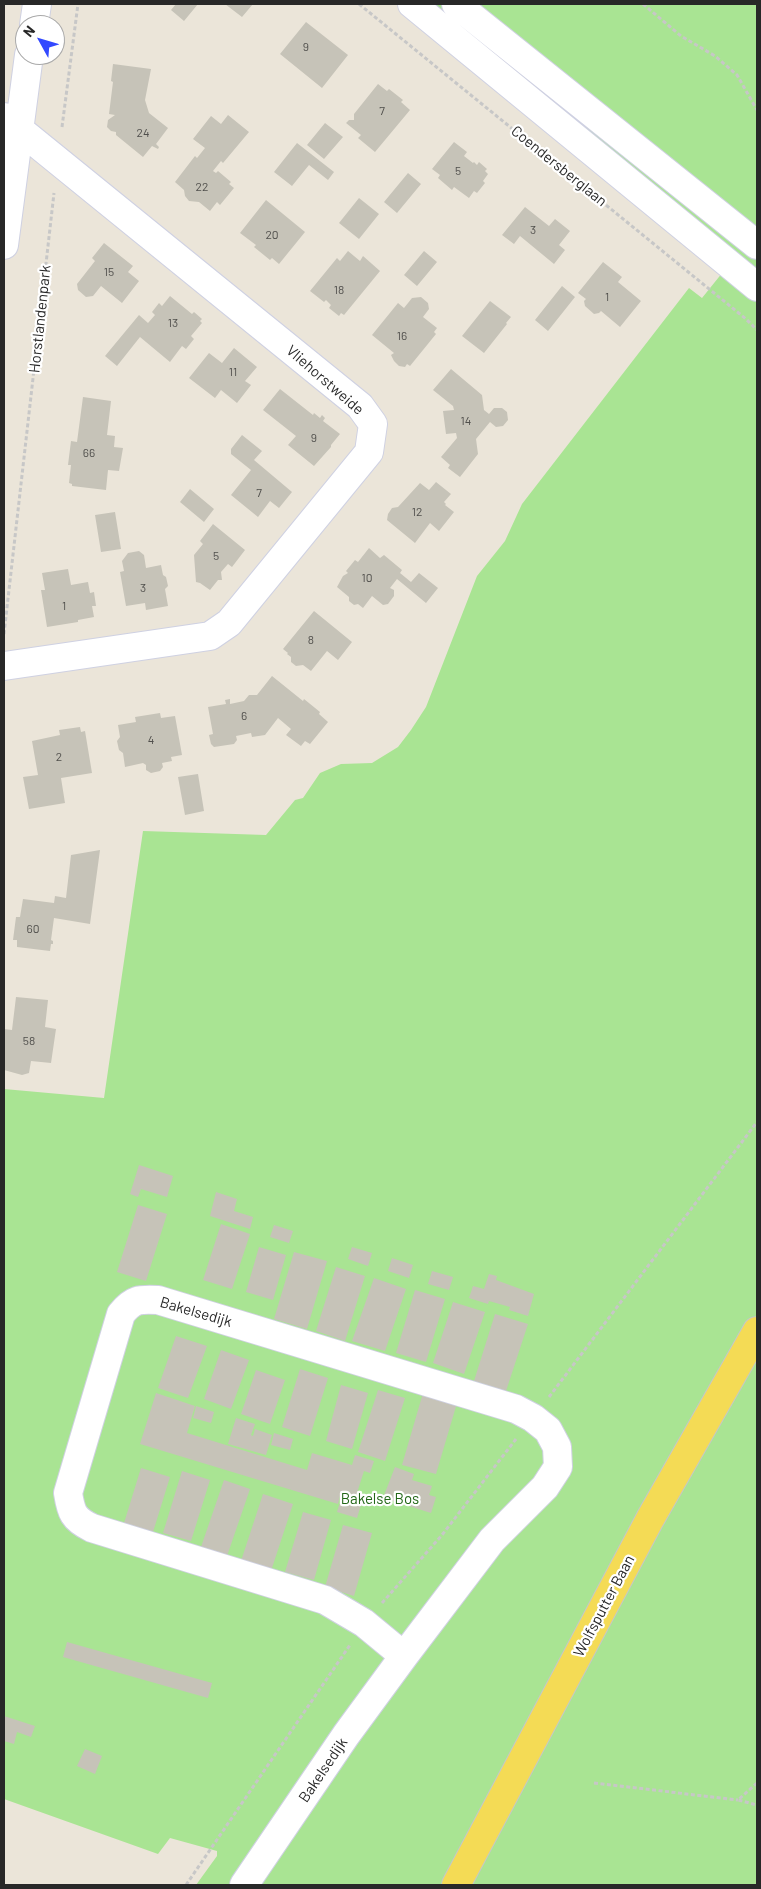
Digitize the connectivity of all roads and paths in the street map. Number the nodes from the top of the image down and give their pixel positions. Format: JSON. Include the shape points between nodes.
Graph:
{"nodes":[{"id":1,"x":78,"y":4,"type":"edge"},
{"id":2,"x":359,"y":4,"type":"edge"},
{"id":3,"x":412,"y":4,"type":"edge"},
{"id":4,"x":456,"y":4,"type":"edge"},
{"id":5,"x":643,"y":4,"type":"edge"},
{"id":6,"x":26,"y":65,"type":"edge"},
{"id":7,"x":757,"y":110,"type":"edge"},
{"id":8,"x":11,"y":123,"type":"edge"},
{"id":9,"x":57,"y":161,"type":"junction"},
{"id":10,"x":4,"y":245,"type":"edge"},
{"id":11,"x":757,"y":245,"type":"edge"},
{"id":12,"x":757,"y":287,"type":"edge"},
{"id":13,"x":757,"y":330,"type":"edge"},
{"id":14,"x":4,"y":634,"type":"edge"},
{"id":15,"x":4,"y":666,"type":"edge"},
{"id":16,"x":757,"y":1122,"type":"edge"},
{"id":17,"x":757,"y":1331,"type":"edge"},
{"id":18,"x":533,"y":1418,"type":"junction"},
{"id":19,"x":364,"y":1623,"type":"junction"},
{"id":20,"x":404,"y":1656,"type":"junction"},
{"id":21,"x":594,"y":1783,"type":"dead end"},
{"id":22,"x":757,"y":1784,"type":"edge"},
{"id":23,"x":738,"y":1800,"type":"junction"},
{"id":24,"x":757,"y":1805,"type":"edge"},
{"id":25,"x":186,"y":1885,"type":"edge"},
{"id":26,"x":244,"y":1885,"type":"edge"},
{"id":27,"x":456,"y":1885,"type":"edge"}],
"edges":[{"from":1,"to":9,"type":"path","name":"Horstlandenpark"},
{"from":2,"to":13,"type":"path","name":"Coendersberglaan"},
{"from":3,"to":12,"type":"street"},
{"from":4,"to":11,"type":"street"},
{"from":5,"to":7,"type":"path","via":[[681,36],[715,56],[738,75]]},
{"from":6,"to":8,"type":"street"},
{"from":8,"to":9,"type":"street","name":"Vliehorstweide"},
{"from":8,"to":10,"type":"street"},
{"from":9,"to":14,"type":"path","name":"Horstlandenpark"},
{"from":9,"to":15,"type":"street","name":"Vliehorstweide","via":[[360,406],[373,424],[369,452],[229,623],[210,636]]},
{"from":16,"to":18,"type":"path"},
{"from":17,"to":27,"type":"main road","name":"Wolfsputter Baan","via":[[650,1519]]},
{"from":18,"to":19,"type":"path","via":[[442,1535]]},
{"from":18,"to":19,"type":"street","name":"Bakelsedijk","via":[[516,1409],[158,1300],[142,1299],[129,1304],[121,1314],[68,1493],[71,1511],[80,1523],[92,1528],[325,1600]]},
{"from":18,"to":20,"type":"street","name":"Bakelsedijk","via":[[548,1430],[557,1447],[558,1467],[545,1487],[492,1540]]},
{"from":19,"to":20,"type":"street","name":"Bakelsedijk"},
{"from":19,"to":25,"type":"path"},
{"from":20,"to":26,"type":"street","name":"Bakelsedijk"},
{"from":21,"to":23,"type":"path"},
{"from":22,"to":23,"type":"path"},
{"from":23,"to":24,"type":"path"}]}
